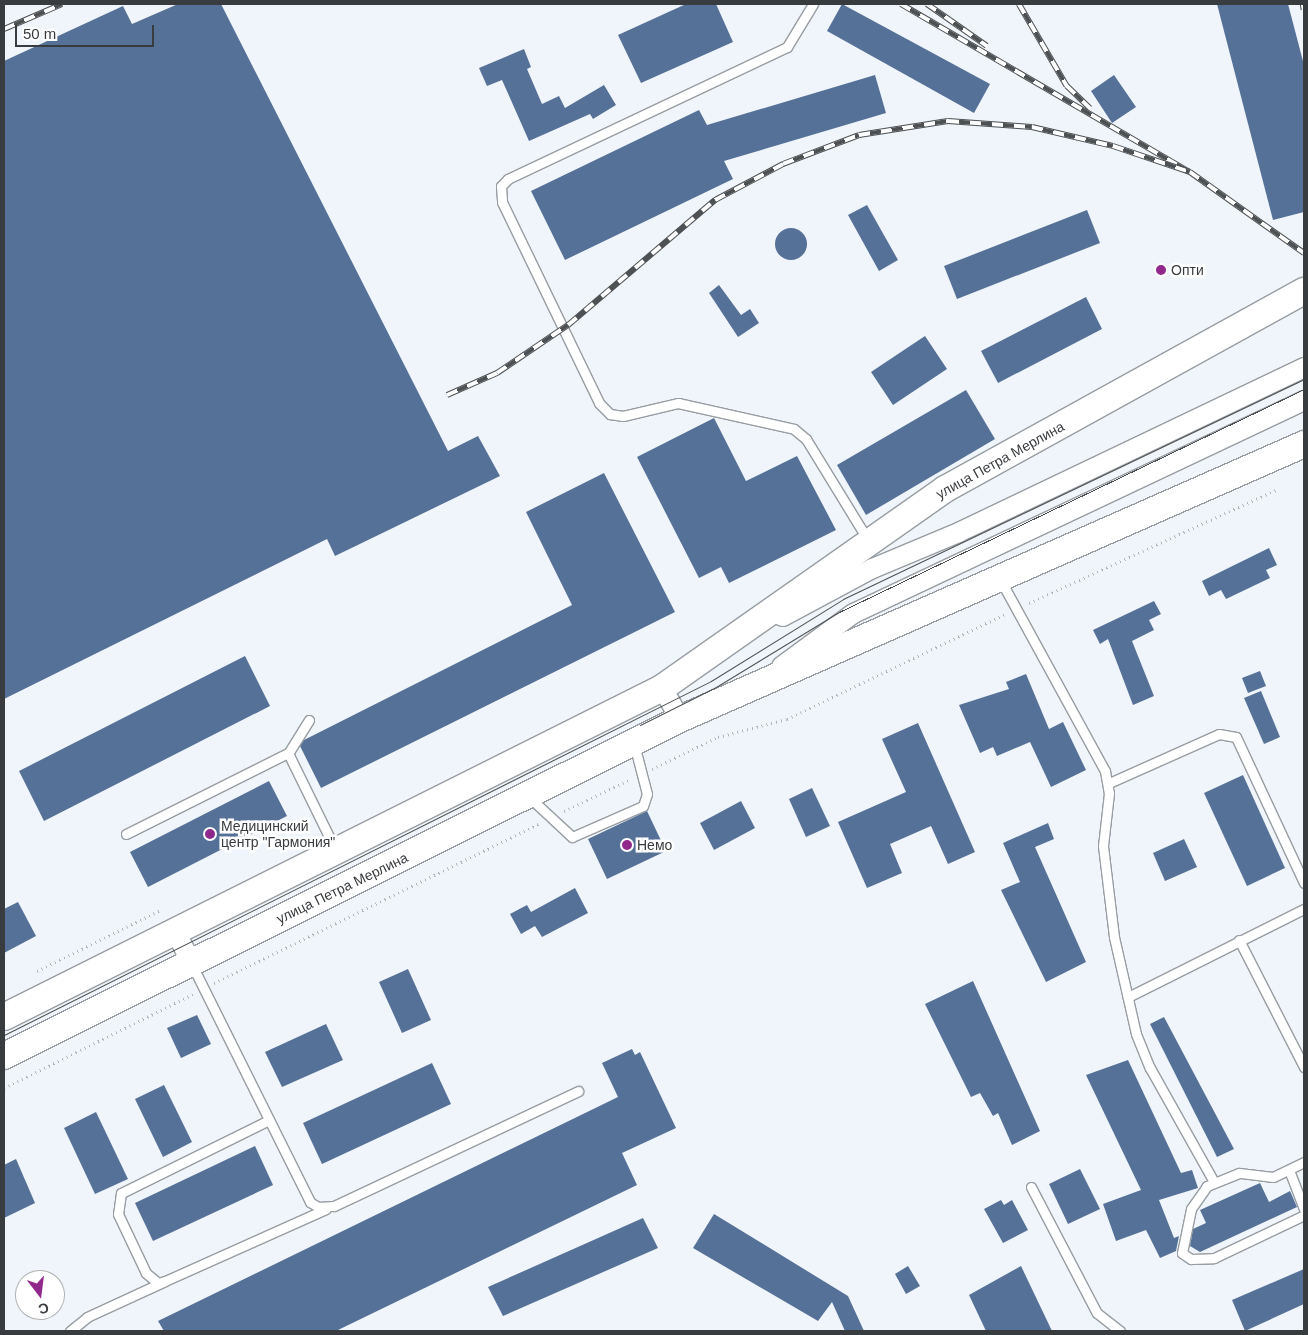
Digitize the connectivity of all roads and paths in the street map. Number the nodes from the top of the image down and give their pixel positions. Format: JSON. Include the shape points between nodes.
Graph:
{"nodes":[{"id":1,"x":813,"y":4,"type":"edge"},
{"id":2,"x":1304,"y":291,"type":"edge"},
{"id":3,"x":1304,"y":367,"type":"edge"},
{"id":4,"x":1304,"y":400,"type":"edge"},
{"id":5,"x":1304,"y":444,"type":"edge"},
{"id":6,"x":869,"y":542,"type":"junction"},
{"id":7,"x":999,"y":579,"type":"junction"},
{"id":8,"x":711,"y":654,"type":"junction"},
{"id":9,"x":662,"y":688,"type":"junction"},
{"id":10,"x":750,"y":688,"type":"junction"},
{"id":11,"x":680,"y":719,"type":"junction"},
{"id":12,"x":309,"y":720,"type":"dead end"},
{"id":13,"x":634,"y":742,"type":"junction"},
{"id":14,"x":288,"y":753,"type":"junction"},
{"id":15,"x":1109,"y":782,"type":"junction"},
{"id":16,"x":527,"y":795,"type":"junction"},
{"id":17,"x":126,"y":834,"type":"dead end"},
{"id":18,"x":336,"y":851,"type":"junction"},
{"id":19,"x":1304,"y":883,"type":"edge"},
{"id":20,"x":1304,"y":909,"type":"edge"},
{"id":21,"x":159,"y":911,"type":"dead end"},
{"id":22,"x":175,"y":931,"type":"junction"},
{"id":23,"x":1239,"y":940,"type":"junction"},
{"id":24,"x":191,"y":962,"type":"junction"},
{"id":25,"x":37,"y":971,"type":"dead end"},
{"id":26,"x":1128,"y":997,"type":"junction"},
{"id":27,"x":4,"y":1017,"type":"edge"},
{"id":28,"x":4,"y":1056,"type":"edge"},
{"id":29,"x":1304,"y":1068,"type":"edge"},
{"id":30,"x":578,"y":1090,"type":"dead end"},
{"id":31,"x":270,"y":1120,"type":"junction"},
{"id":32,"x":1304,"y":1162,"type":"edge"},
{"id":33,"x":1289,"y":1170,"type":"junction"},
{"id":34,"x":1214,"y":1182,"type":"junction"},
{"id":35,"x":1030,"y":1187,"type":"dead end"},
{"id":36,"x":328,"y":1208,"type":"junction"},
{"id":37,"x":1304,"y":1209,"type":"edge"},
{"id":38,"x":1304,"y":1215,"type":"edge"},
{"id":39,"x":165,"y":1281,"type":"junction"},
{"id":40,"x":70,"y":1331,"type":"edge"},
{"id":41,"x":1120,"y":1331,"type":"edge"}],
"edges":[{"from":1,"to":6,"type":"lane","via":[[787,47],[508,179],[501,186],[502,202],[599,403],[610,414],[623,416],[678,402],[794,429],[806,439]]},
{"from":2,"to":6,"type":"main road","name":"улица Петра Мерлина","via":[[945,489]]},
{"from":3,"to":8,"type":"street","name":"улица Петра Мерлина","via":[[958,532],[872,568]]},
{"from":4,"to":10,"type":"street","name":"улица Петра Мерлина","via":[[853,613]]},
{"from":5,"to":7,"type":"main road","name":"улица Петра Мерлина"},
{"from":6,"to":8,"type":"main road","name":"улица Петра Мерлина"},
{"from":7,"to":10,"type":"main road","name":"улица Петра Мерлина"},
{"from":7,"to":15,"type":"lane"},
{"from":8,"to":9,"type":"main road","name":"улица Петра Мерлина"},
{"from":9,"to":11,"type":"street"},
{"from":9,"to":18,"type":"main road","name":"улица Петра Мерлина"},
{"from":10,"to":11,"type":"main road","name":"улица Петра Мерлина"},
{"from":11,"to":13,"type":"main road","name":"улица Петра Мерлина"},
{"from":12,"to":14,"type":"lane"},
{"from":13,"to":16,"type":"main road","name":"улица Петра Мерлина"},
{"from":13,"to":16,"type":"lane","via":[[647,794],[643,806],[572,837]]},
{"from":14,"to":17,"type":"lane"},
{"from":14,"to":18,"type":"lane"},
{"from":15,"to":19,"type":"lane","via":[[1219,734],[1236,737]]},
{"from":15,"to":26,"type":"lane","via":[[1103,846],[1114,938]]},
{"from":16,"to":24,"type":"main road","name":"улица Петра Мерлина"},
{"from":18,"to":22,"type":"main road","name":"улица Петра Мерлина"},
{"from":20,"to":23,"type":"lane"},
{"from":21,"to":25,"type":"path"},
{"from":22,"to":24,"type":"street"},
{"from":22,"to":27,"type":"main road","name":"улица Петра Мерлина"},
{"from":23,"to":26,"type":"lane"},
{"from":23,"to":29,"type":"lane"},
{"from":24,"to":28,"type":"main road","name":"улица Петра Мерлина"},
{"from":24,"to":31,"type":"lane"},
{"from":26,"to":34,"type":"lane","via":[[1141,1050]]},
{"from":30,"to":36,"type":"lane"},
{"from":31,"to":36,"type":"lane","via":[[310,1202]]},
{"from":31,"to":39,"type":"lane","via":[[121,1193],[118,1214],[146,1273],[158,1283]]},
{"from":32,"to":33,"type":"lane"},
{"from":33,"to":34,"type":"lane","via":[[1273,1176],[1239,1173]]},
{"from":33,"to":37,"type":"lane"},
{"from":34,"to":38,"type":"lane","via":[[1202,1191],[1191,1208],[1182,1243],[1185,1257],[1214,1258]]},
{"from":35,"to":41,"type":"lane","via":[[1097,1313]]},
{"from":36,"to":39,"type":"lane"},
{"from":39,"to":40,"type":"lane","via":[[87,1317]]}]}
